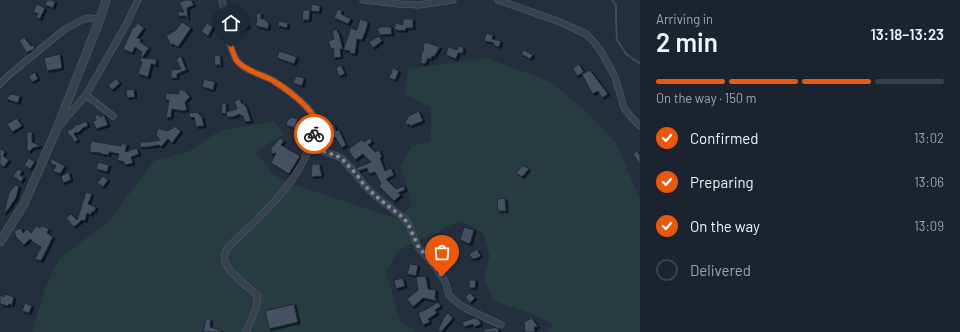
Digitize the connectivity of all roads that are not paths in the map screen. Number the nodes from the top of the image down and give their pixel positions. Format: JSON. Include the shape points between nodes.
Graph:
{"nodes":[{"id":1,"x":106,"y":0,"type":"edge"},
{"id":2,"x":138,"y":0,"type":"edge"},
{"id":3,"x":222,"y":0,"type":"edge"},
{"id":4,"x":363,"y":0,"type":"edge"},
{"id":5,"x":453,"y":0,"type":"edge"},
{"id":6,"x":498,"y":0,"type":"edge"},
{"id":7,"x":100,"y":20,"type":"junction"},
{"id":8,"x":0,"y":84,"type":"edge"},
{"id":9,"x":86,"y":95,"type":"junction"},
{"id":10,"x":113,"y":116,"type":"dead end"},
{"id":11,"x":640,"y":126,"type":"edge"},
{"id":12,"x":57,"y":128,"type":"junction"},
{"id":13,"x":310,"y":147,"type":"junction"},
{"id":14,"x":0,"y":242,"type":"edge"},
{"id":15,"x":501,"y":325,"type":"dead end"},
{"id":16,"x":246,"y":332,"type":"edge"}],
"edges":[{"from":1,"to":7,"type":"street"},
{"from":2,"to":9,"type":"street"},
{"from":3,"to":13,"type":"street","via":[[236,60],[245,68],[272,80],[310,111],[316,123]]},
{"from":4,"to":5,"type":"street","via":[[419,5]]},
{"from":6,"to":11,"type":"street","via":[[586,34],[602,52],[615,77],[624,108]]},
{"from":7,"to":8,"type":"street","via":[[84,19],[65,28]]},
{"from":7,"to":12,"type":"street"},
{"from":9,"to":10,"type":"street"},
{"from":9,"to":12,"type":"street"},
{"from":12,"to":14,"type":"street","via":[[24,204]]},
{"from":13,"to":15,"type":"street","via":[[342,159],[365,186],[404,218],[418,246],[443,278],[452,298],[463,307]]},
{"from":13,"to":16,"type":"street","via":[[281,196],[225,252],[226,264],[258,297]]}]}
